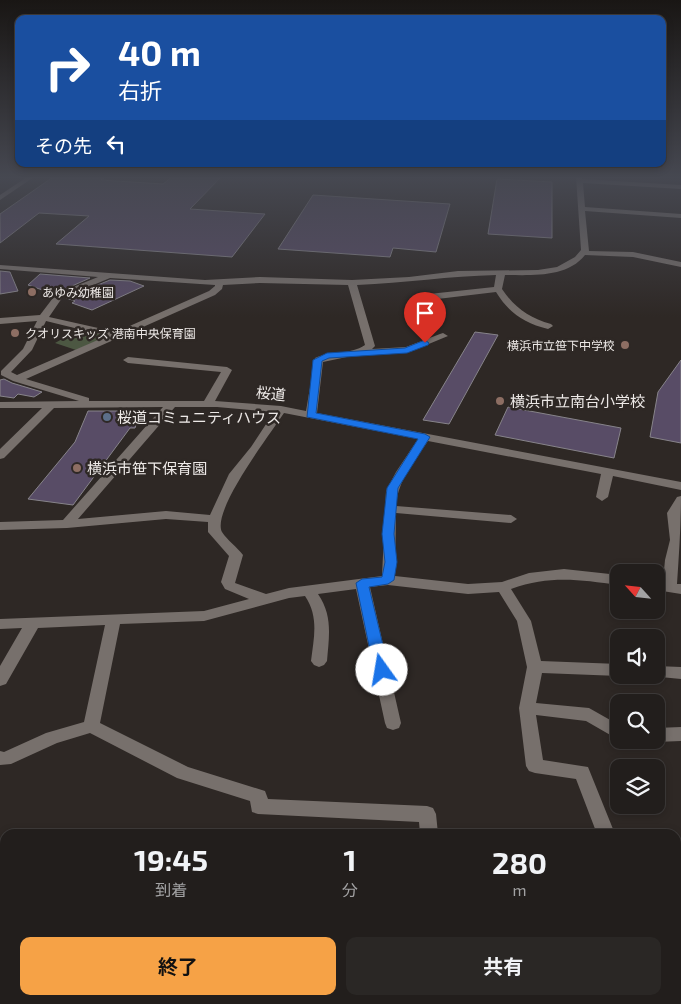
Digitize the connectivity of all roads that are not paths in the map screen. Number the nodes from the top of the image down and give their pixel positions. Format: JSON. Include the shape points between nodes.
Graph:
{"nodes":[{"id":1,"x":583,"y":224,"type":"edge"},
{"id":2,"x":583,"y":253,"type":"junction"},
{"id":3,"x":681,"y":265,"type":"edge"},
{"id":4,"x":0,"y":267,"type":"edge"},
{"id":5,"x":501,"y":273,"type":"junction"},
{"id":6,"x":114,"y":275,"type":"junction"},
{"id":7,"x":219,"y":283,"type":"junction"},
{"id":8,"x":352,"y":283,"type":"junction"},
{"id":9,"x":498,"y":289,"type":"junction"},
{"id":10,"x":429,"y":297,"type":"dead end"},
{"id":11,"x":43,"y":318,"type":"junction"},
{"id":12,"x":0,"y":321,"type":"edge"},
{"id":13,"x":548,"y":326,"type":"dead end"},
{"id":14,"x":121,"y":336,"type":"junction"},
{"id":15,"x":443,"y":336,"type":"dead end"},
{"id":16,"x":364,"y":352,"type":"junction"},
{"id":17,"x":128,"y":360,"type":"dead end"},
{"id":18,"x":17,"y":380,"type":"junction"},
{"id":19,"x":0,"y":404,"type":"edge"},
{"id":20,"x":52,"y":404,"type":"junction"},
{"id":21,"x":208,"y":404,"type":"junction"},
{"id":22,"x":100,"y":405,"type":"junction"},
{"id":23,"x":171,"y":405,"type":"junction"},
{"id":24,"x":281,"y":408,"type":"junction"},
{"id":25,"x":311,"y":415,"type":"junction"},
{"id":26,"x":425,"y":437,"type":"junction"},
{"id":27,"x":0,"y":456,"type":"edge"},
{"id":28,"x":608,"y":472,"type":"junction"},
{"id":29,"x":681,"y":486,"type":"edge"},
{"id":30,"x":602,"y":497,"type":"dead end"},
{"id":31,"x":681,"y":500,"type":"edge"},
{"id":32,"x":390,"y":509,"type":"junction"},
{"id":33,"x":214,"y":519,"type":"junction"},
{"id":34,"x":511,"y":519,"type":"dead end"},
{"id":35,"x":67,"y":524,"type":"junction"},
{"id":36,"x":0,"y":526,"type":"edge"},
{"id":37,"x":610,"y":579,"type":"edge"},
{"id":38,"x":388,"y":580,"type":"junction"},
{"id":39,"x":362,"y":583,"type":"junction"},
{"id":40,"x":503,"y":587,"type":"junction"},
{"id":41,"x":669,"y":587,"type":"edge"},
{"id":42,"x":308,"y":590,"type":"junction"},
{"id":43,"x":267,"y":600,"type":"junction"},
{"id":44,"x":113,"y":621,"type":"junction"},
{"id":45,"x":34,"y":623,"type":"junction"},
{"id":46,"x":0,"y":624,"type":"edge"},
{"id":47,"x":319,"y":661,"type":"dead end"},
{"id":48,"x":535,"y":667,"type":"junction"},
{"id":49,"x":610,"y":670,"type":"edge"},
{"id":50,"x":665,"y":672,"type":"edge"},
{"id":51,"x":681,"y":673,"type":"edge"},
{"id":52,"x":0,"y":680,"type":"edge"},
{"id":53,"x":528,"y":708,"type":"junction"},
{"id":54,"x":393,"y":722,"type":"dead end"},
{"id":55,"x":91,"y":726,"type":"junction"},
{"id":56,"x":610,"y":728,"type":"edge"},
{"id":57,"x":681,"y":734,"type":"edge"},
{"id":58,"x":665,"y":735,"type":"edge"},
{"id":59,"x":0,"y":758,"type":"edge"},
{"id":60,"x":428,"y":829,"type":"edge"},
{"id":61,"x":604,"y":829,"type":"edge"}],
"edges":[{"from":1,"to":2,"type":"street"},
{"from":2,"to":3,"type":"street","via":[[628,254]]},
{"from":2,"to":5,"type":"street","via":[[578,260],[559,270]]},
{"from":4,"to":6,"type":"street"},
{"from":5,"to":8,"type":"street"},
{"from":5,"to":9,"type":"street"},
{"from":6,"to":7,"type":"street"},
{"from":6,"to":11,"type":"street","via":[[59,296]]},
{"from":7,"to":8,"type":"street","via":[[260,280]]},
{"from":7,"to":14,"type":"street","via":[[212,293]]},
{"from":8,"to":16,"type":"street","via":[[370,346]]},
{"from":9,"to":10,"type":"street"},
{"from":9,"to":13,"type":"street","via":[[517,314]]},
{"from":11,"to":12,"type":"street"},
{"from":11,"to":14,"type":"street"},
{"from":11,"to":18,"type":"street","via":[[27,350],[5,373]]},
{"from":14,"to":18,"type":"street"},
{"from":15,"to":16,"type":"street","via":[[407,350]]},
{"from":16,"to":25,"type":"street","via":[[327,355],[318,360]]},
{"from":17,"to":21,"type":"street","via":[[227,370]]},
{"from":18,"to":22,"type":"street"},
{"from":19,"to":20,"type":"street","name":"桜道"},
{"from":20,"to":22,"type":"street","name":"桜道"},
{"from":20,"to":27,"type":"street"},
{"from":21,"to":23,"type":"street","name":"桜道"},
{"from":21,"to":24,"type":"street","name":"桜道"},
{"from":22,"to":23,"type":"street","name":"桜道"},
{"from":23,"to":35,"type":"street"},
{"from":24,"to":25,"type":"street","name":"桜道"},
{"from":24,"to":33,"type":"street","via":[[235,474]]},
{"from":25,"to":26,"type":"street","name":"桜道"},
{"from":26,"to":28,"type":"street","name":"桜道"},
{"from":26,"to":32,"type":"street","via":[[392,488]]},
{"from":28,"to":29,"type":"street","name":"桜道"},
{"from":28,"to":30,"type":"street"},
{"from":31,"to":41,"type":"street","via":[[673,513],[677,540]]},
{"from":32,"to":34,"type":"street"},
{"from":32,"to":38,"type":"street"},
{"from":33,"to":35,"type":"street","via":[[166,515]]},
{"from":33,"to":43,"type":"street","via":[[215,532],[236,555],[228,582],[230,586]]},
{"from":35,"to":36,"type":"street"},
{"from":37,"to":40,"type":"street","via":[[564,574],[529,578]]},
{"from":38,"to":39,"type":"street"},
{"from":38,"to":40,"type":"street","via":[[468,589]]},
{"from":39,"to":42,"type":"street"},
{"from":39,"to":54,"type":"street"},
{"from":40,"to":48,"type":"street","via":[[524,621]]},
{"from":42,"to":43,"type":"street"},
{"from":42,"to":47,"type":"street","via":[[324,618]]},
{"from":43,"to":44,"type":"street","via":[[204,616]]},
{"from":44,"to":45,"type":"street"},
{"from":44,"to":55,"type":"street"},
{"from":45,"to":46,"type":"street"},
{"from":45,"to":52,"type":"street"},
{"from":48,"to":49,"type":"street"},
{"from":48,"to":53,"type":"street"},
{"from":50,"to":51,"type":"street"},
{"from":53,"to":56,"type":"street","via":[[589,716]]},
{"from":53,"to":61,"type":"street","via":[[535,766],[582,772]]},
{"from":55,"to":59,"type":"street","via":[[52,738],[5,759]]},
{"from":55,"to":60,"type":"street","via":[[183,773],[259,796],[258,806],[427,814]]},
{"from":57,"to":58,"type":"street"}]}
